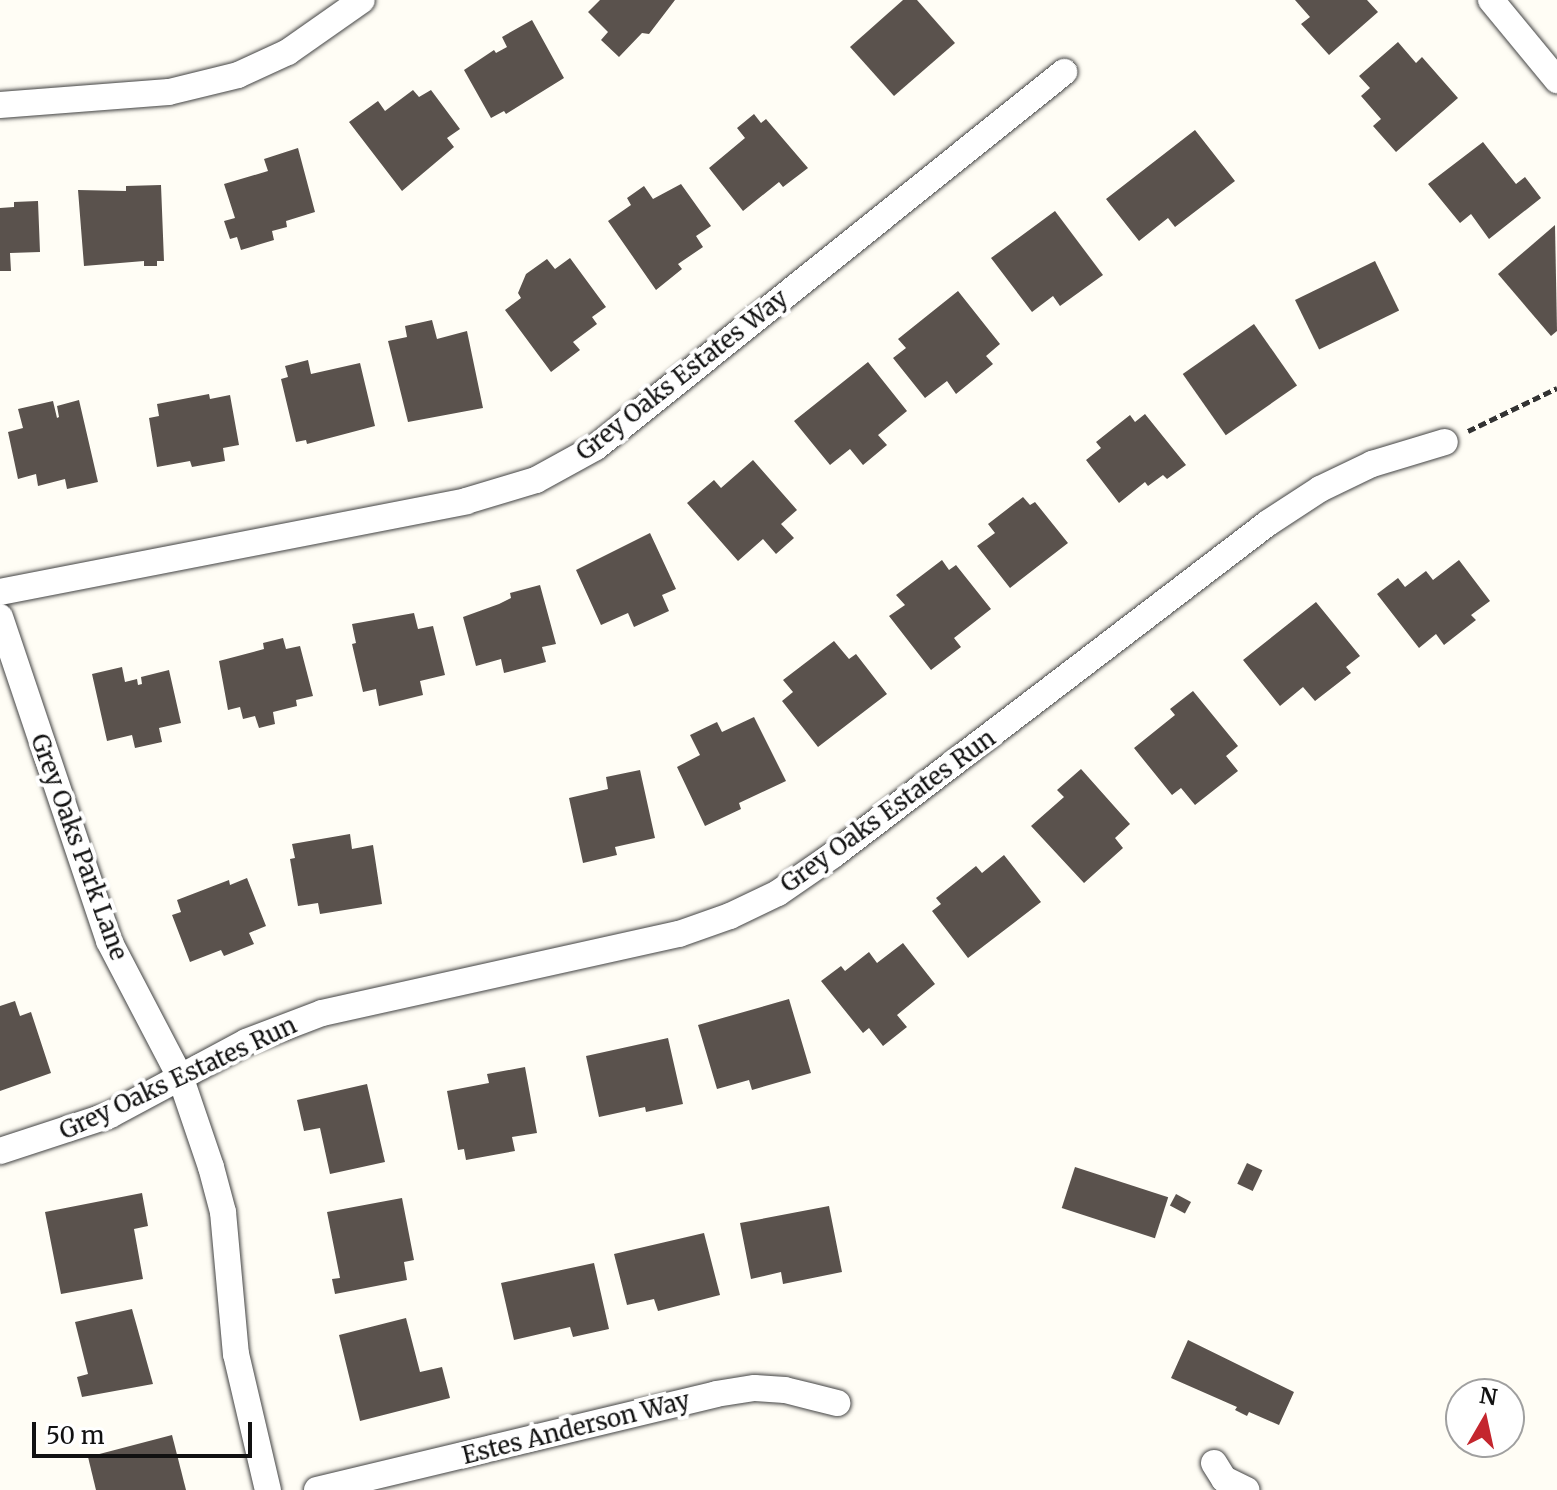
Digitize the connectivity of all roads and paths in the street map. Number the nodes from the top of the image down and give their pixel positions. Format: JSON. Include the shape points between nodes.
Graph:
{"nodes":[{"id":1,"x":362,"y":0,"type":"edge"},
{"id":2,"x":1491,"y":0,"type":"edge"},
{"id":3,"x":1064,"y":72,"type":"dead end"},
{"id":4,"x":1557,"y":80,"type":"edge"},
{"id":5,"x":0,"y":105,"type":"edge"},
{"id":6,"x":1557,"y":388,"type":"edge"},
{"id":7,"x":1445,"y":442,"type":"joint"},
{"id":8,"x":0,"y":592,"type":"edge"},
{"id":9,"x":0,"y":617,"type":"edge"},
{"id":10,"x":181,"y":1079,"type":"junction"},
{"id":11,"x":0,"y":1151,"type":"edge"},
{"id":12,"x":837,"y":1403,"type":"dead end"},
{"id":13,"x":1214,"y":1463,"type":"dead end"},
{"id":14,"x":268,"y":1490,"type":"edge"},
{"id":15,"x":317,"y":1490,"type":"edge"},
{"id":16,"x":1247,"y":1490,"type":"edge"}],
"edges":[{"from":1,"to":5,"type":"street","via":[[288,52],[238,75],[169,92]]},
{"from":2,"to":4,"type":"street"},
{"from":3,"to":8,"type":"street","name":"Grey Oaks Estates Way","via":[[596,447],[536,480],[466,501]]},
{"from":6,"to":7,"type":"path"},
{"from":7,"to":10,"type":"street","name":"Grey Oaks Estates Run","via":[[1372,464],[1268,523],[778,893],[679,934],[322,1013],[246,1042]]},
{"from":9,"to":10,"type":"street","name":"Grey Oaks Park Lane","via":[[109,941]]},
{"from":10,"to":11,"type":"street","name":"Grey Oaks Estates Run","via":[[110,1115]]},
{"from":10,"to":14,"type":"street","name":"Grey Oaks Park Lane","via":[[223,1212],[236,1354]]},
{"from":12,"to":15,"type":"street","name":"Estes Anderson Way","via":[[785,1390],[716,1394]]},
{"from":13,"to":16,"type":"street","via":[[1224,1479]]}]}
